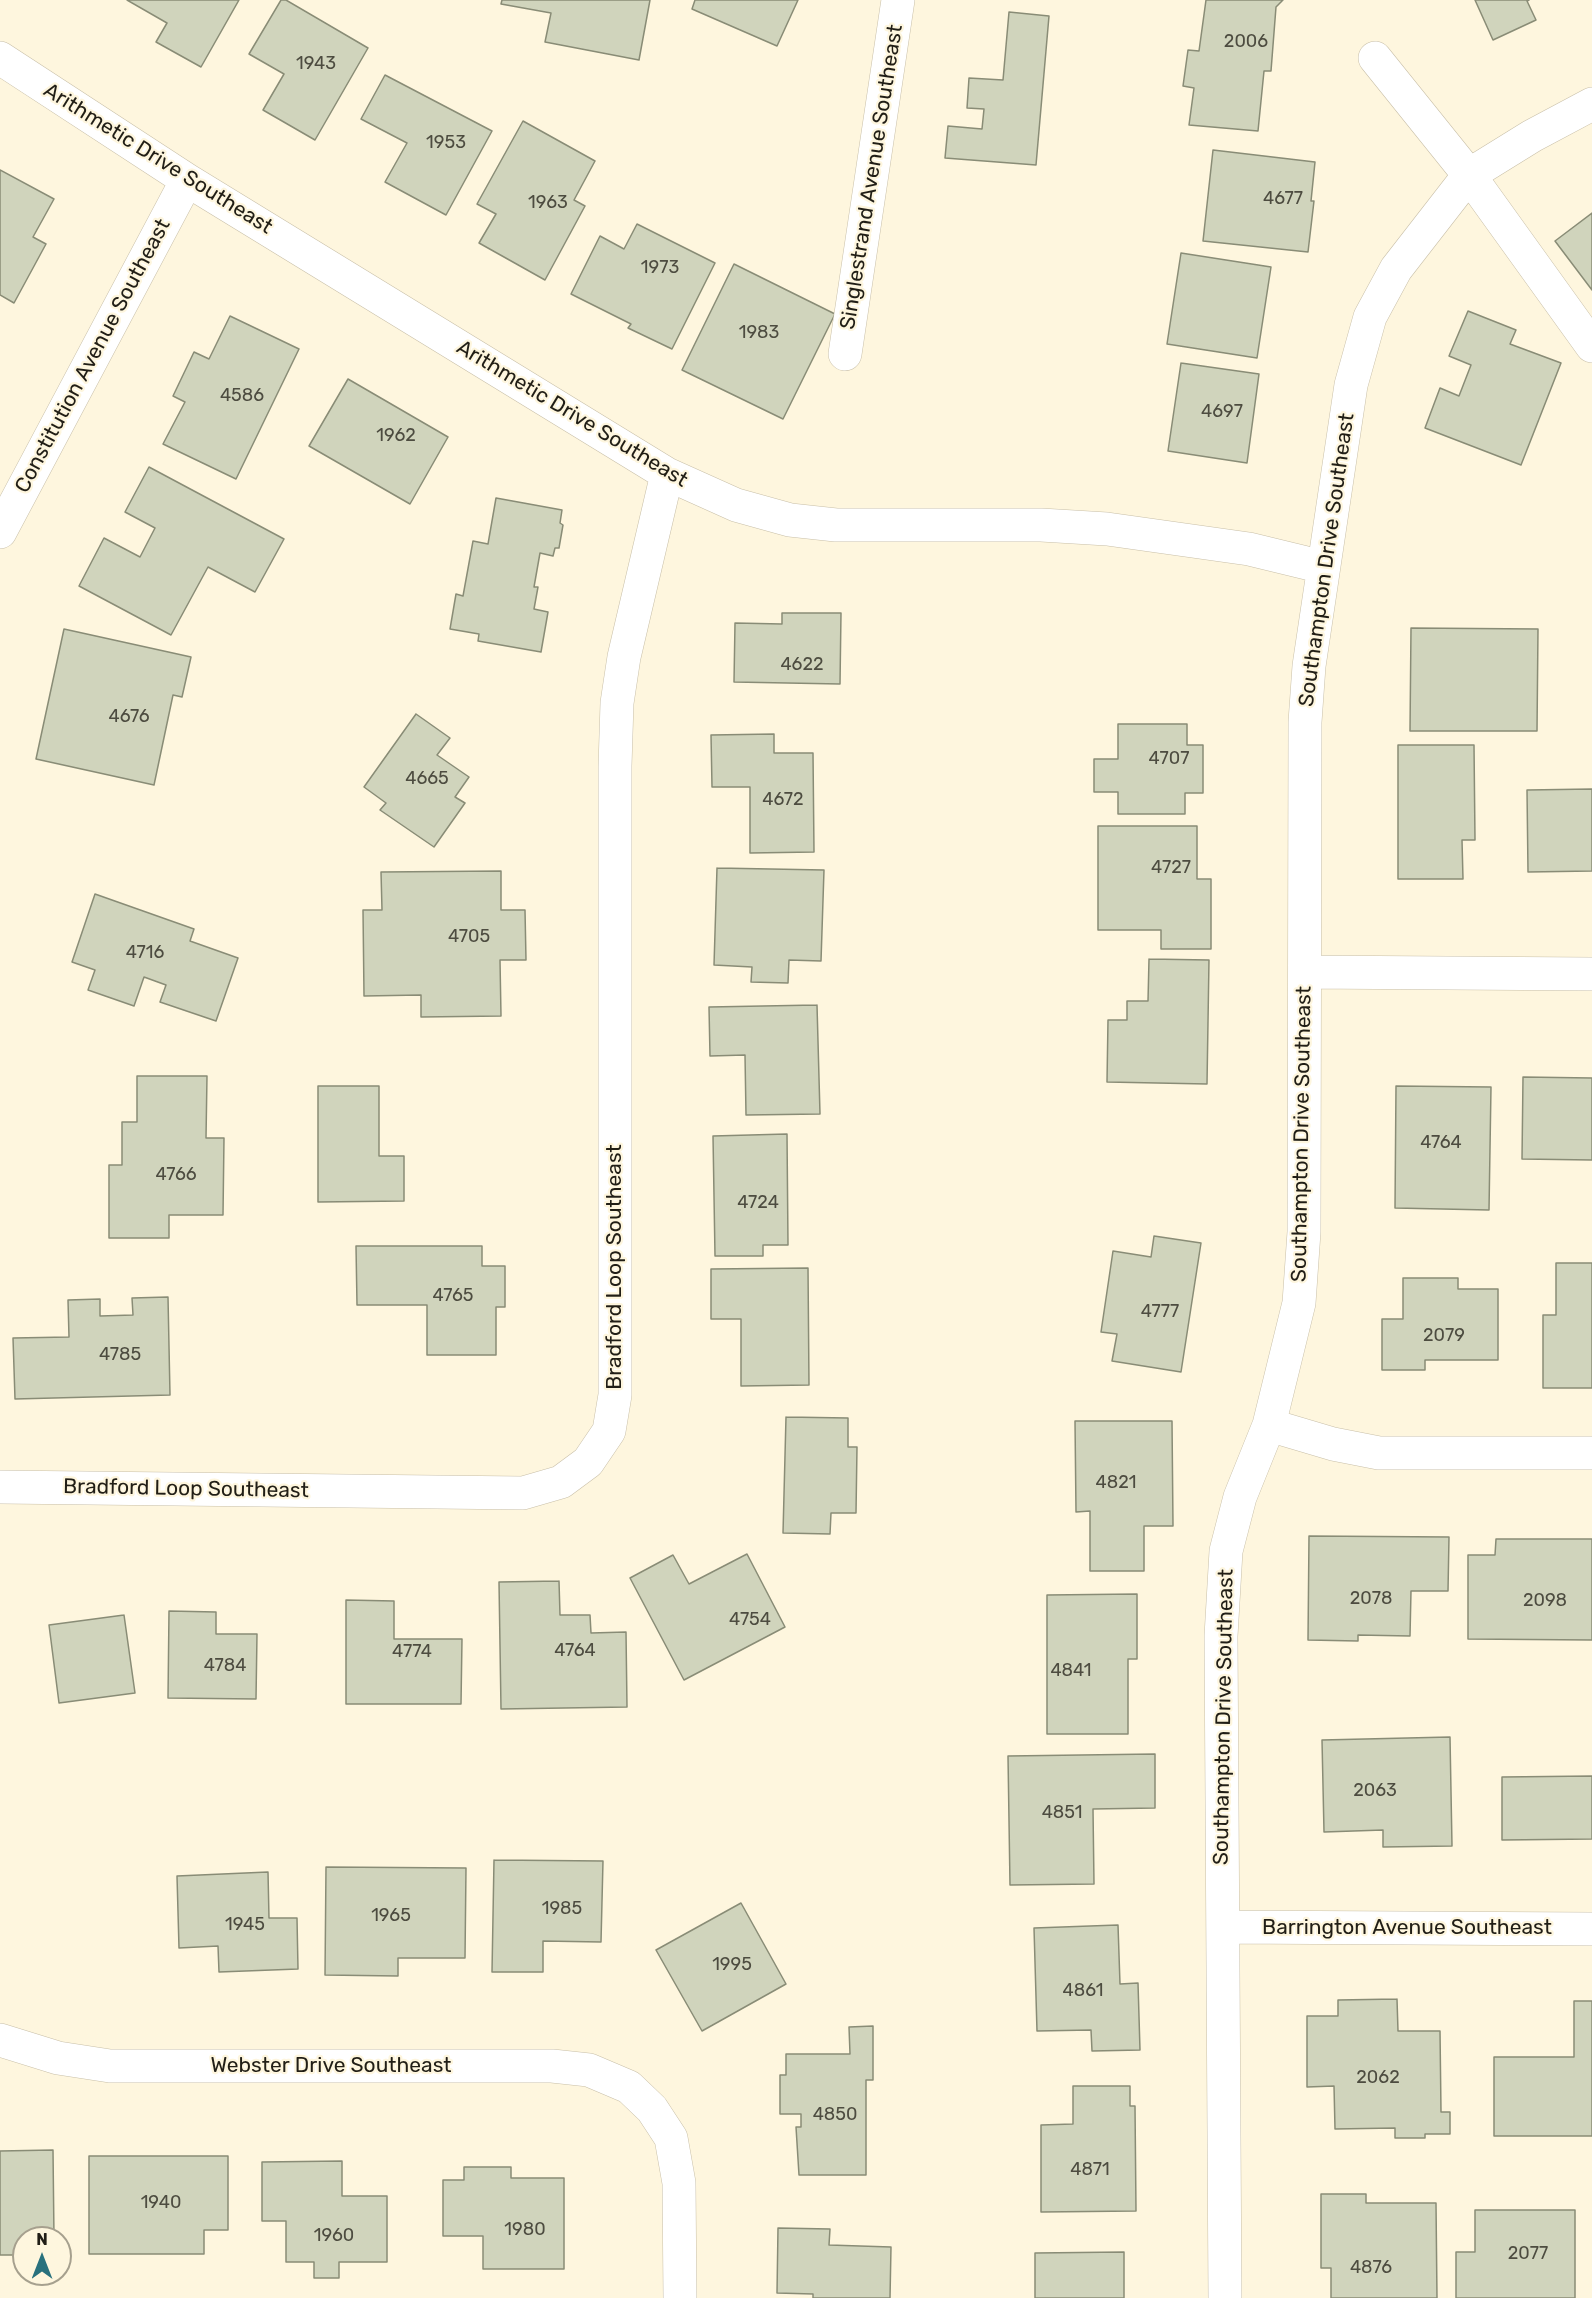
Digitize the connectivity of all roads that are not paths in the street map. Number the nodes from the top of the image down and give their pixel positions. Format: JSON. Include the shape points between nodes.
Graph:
{"nodes":[{"id":1,"x":898,"y":0,"type":"edge"},
{"id":2,"x":0,"y":58,"type":"edge"},
{"id":3,"x":1375,"y":58,"type":"dead end"},
{"id":4,"x":1592,"y":104,"type":"edge"},
{"id":5,"x":1468,"y":176,"type":"junction"},
{"id":6,"x":187,"y":180,"type":"junction"},
{"id":7,"x":1592,"y":346,"type":"edge"},
{"id":8,"x":845,"y":354,"type":"dead end"},
{"id":9,"x":667,"y":474,"type":"junction"},
{"id":10,"x":0,"y":532,"type":"edge"},
{"id":11,"x":1323,"y":567,"type":"junction"},
{"id":12,"x":1305,"y":972,"type":"junction"},
{"id":13,"x":1592,"y":974,"type":"edge"},
{"id":14,"x":1269,"y":1425,"type":"junction"},
{"id":15,"x":1592,"y":1453,"type":"edge"},
{"id":16,"x":0,"y":1487,"type":"edge"},
{"id":17,"x":1223,"y":1927,"type":"junction"},
{"id":18,"x":1592,"y":1929,"type":"edge"},
{"id":19,"x":0,"y":2040,"type":"edge"},
{"id":20,"x":680,"y":2298,"type":"edge"},
{"id":21,"x":1225,"y":2298,"type":"edge"}],
"edges":[{"from":1,"to":8,"type":"street","name":"Singlestrand Avenue Southeast"},
{"from":2,"to":6,"type":"street","name":"Arithmetic Drive Southeast"},
{"from":3,"to":5,"type":"street"},
{"from":4,"to":5,"type":"street","name":"Southampton Drive Southeast"},
{"from":5,"to":7,"type":"street"},
{"from":5,"to":11,"type":"street","name":"Southampton Drive Southeast","via":[[1396,269],[1370,317],[1351,385]]},
{"from":6,"to":9,"type":"street","name":"Arithmetic Drive Southeast"},
{"from":6,"to":10,"type":"street","name":"Constitution Avenue Southeast"},
{"from":9,"to":11,"type":"street","name":"Arithmetic Drive Southeast","via":[[736,505],[790,520],[836,525],[1041,525],[1107,529],[1249,549]]},
{"from":9,"to":16,"type":"street","name":"Bradford Loop Southeast","via":[[617,703],[615,1395],[604,1439],[588,1462],[561,1482],[523,1493]]},
{"from":11,"to":12,"type":"street","name":"Southampton Drive Southeast","via":[[1305,722]]},
{"from":12,"to":13,"type":"street"},
{"from":12,"to":14,"type":"street","name":"Southampton Drive Southeast","via":[[1301,1280],[1299,1303]]},
{"from":14,"to":15,"type":"street","via":[[1379,1453]]},
{"from":14,"to":17,"type":"street","name":"Southampton Drive Southeast","via":[[1240,1497],[1226,1551],[1221,1636]]},
{"from":17,"to":18,"type":"street","name":"Barrington Avenue Southeast"},
{"from":17,"to":21,"type":"street","name":"Southampton Drive Southeast"},
{"from":19,"to":20,"type":"street","name":"Webster Drive Southeast","via":[[58,2058],[110,2066],[552,2066],[589,2070],[628,2087],[652,2109],[671,2138],[679,2183]]}]}
